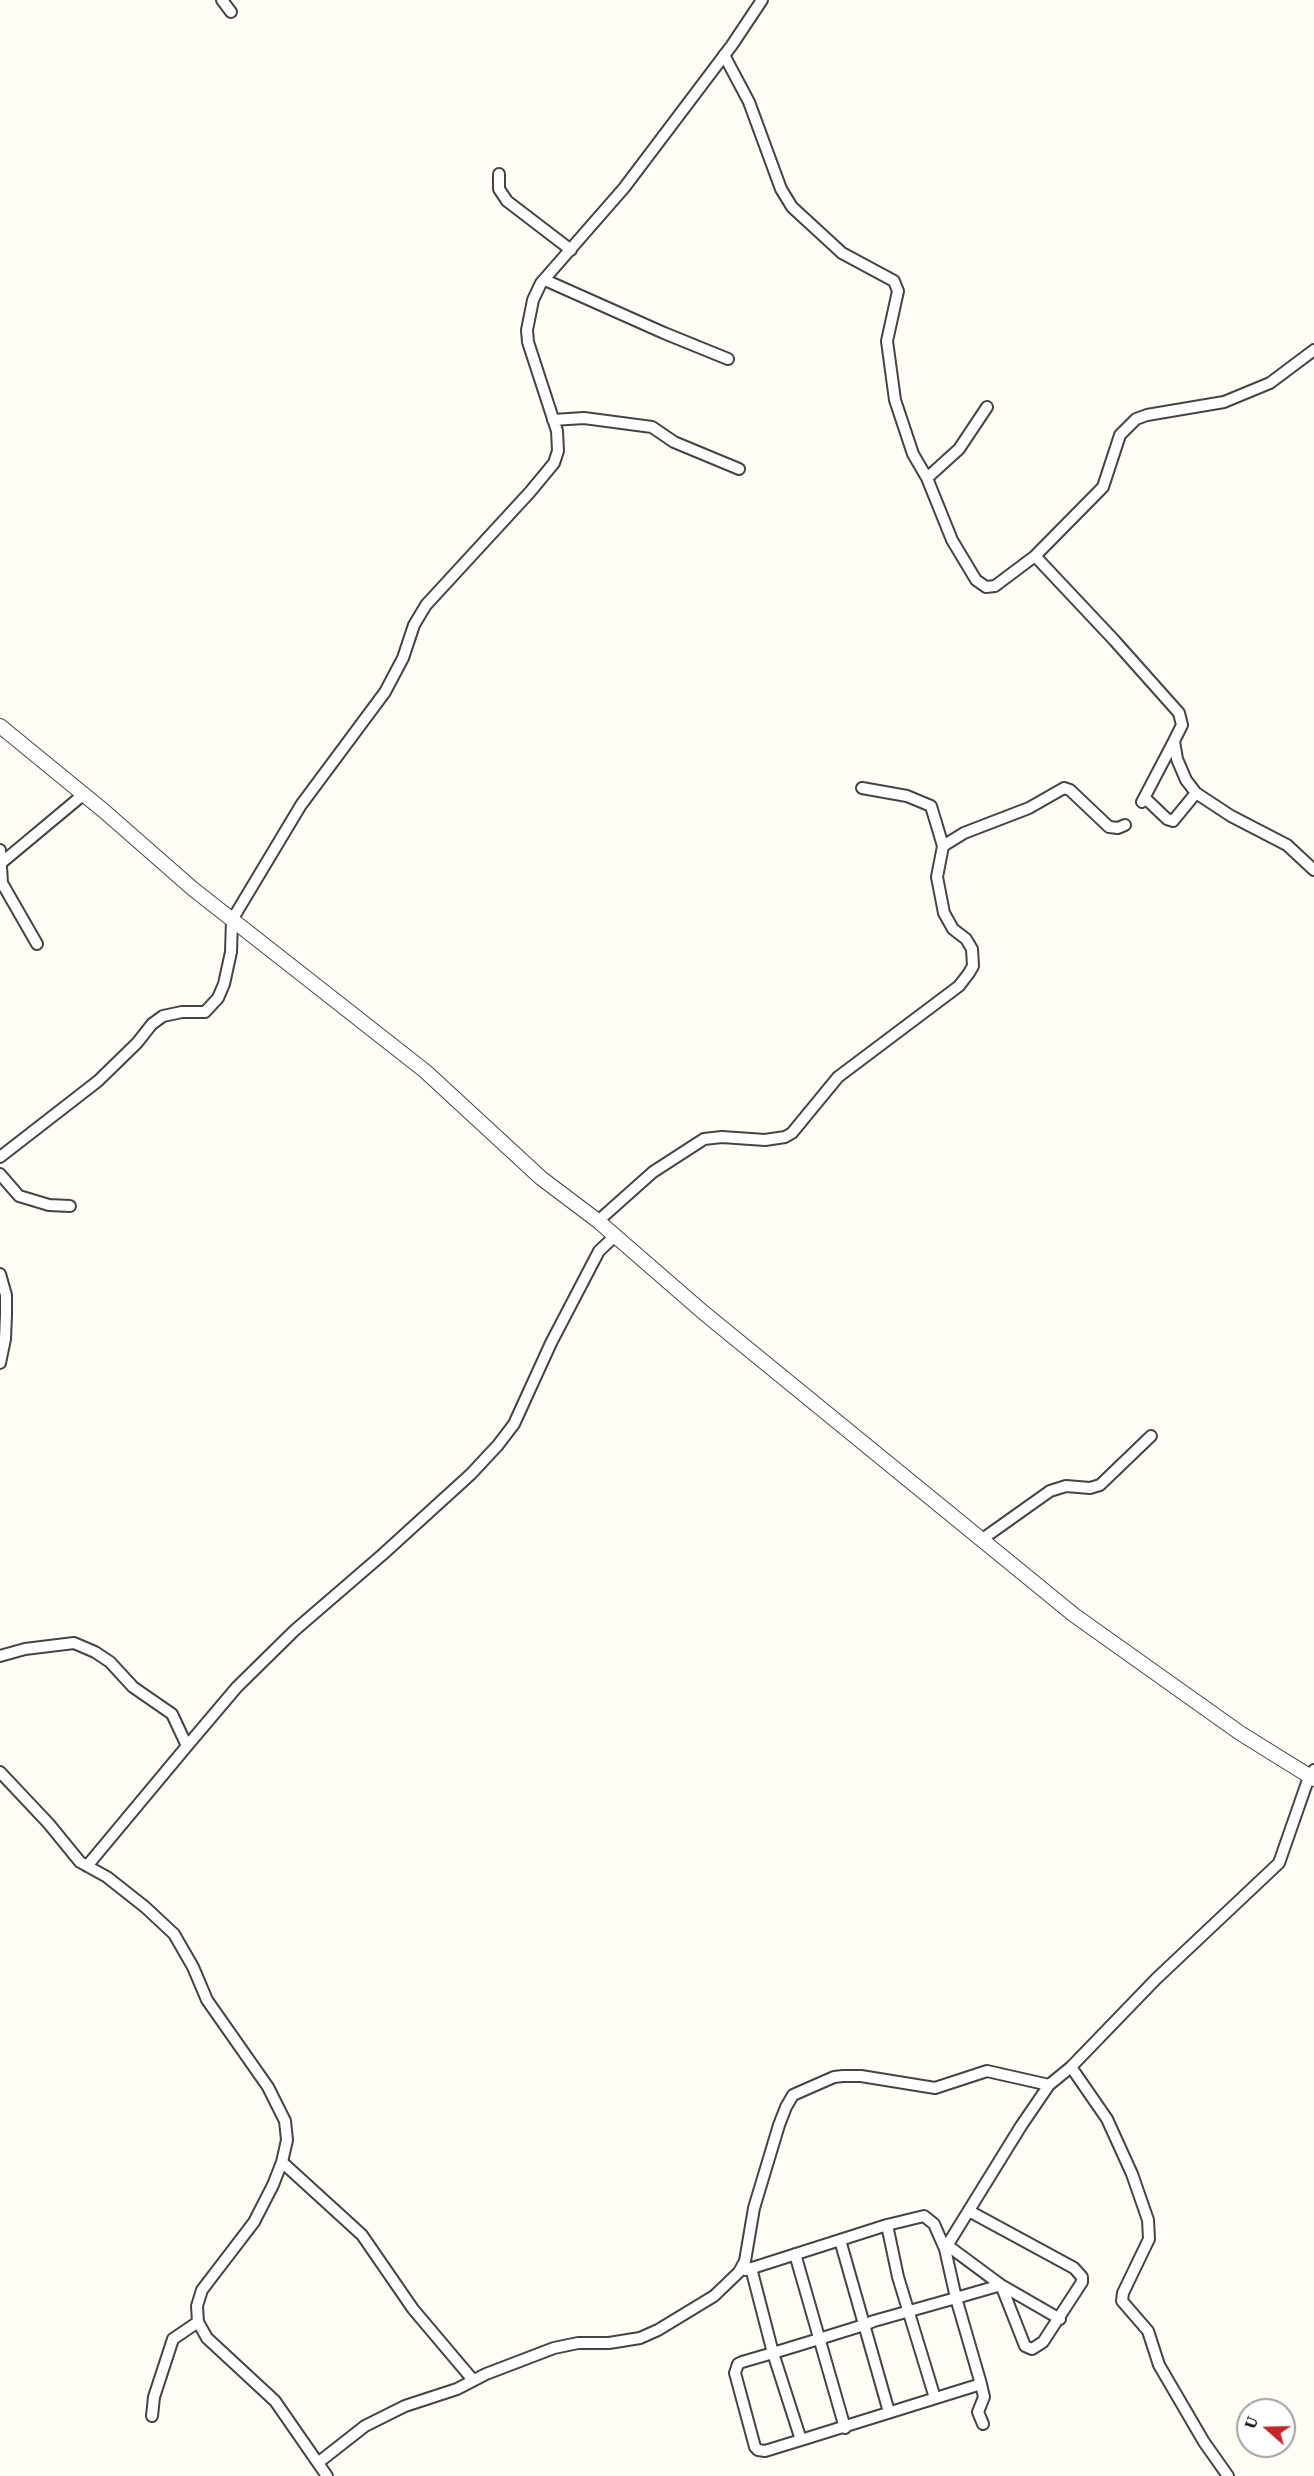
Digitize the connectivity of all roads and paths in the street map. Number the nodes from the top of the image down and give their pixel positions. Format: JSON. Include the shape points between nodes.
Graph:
{"nodes":[{"id":1,"x":222,"y":0,"type":"edge"},
{"id":2,"x":762,"y":0,"type":"edge"},
{"id":3,"x":231,"y":12,"type":"dead end"},
{"id":4,"x":724,"y":55,"type":"junction"},
{"id":5,"x":499,"y":174,"type":"dead end"},
{"id":6,"x":571,"y":250,"type":"junction"},
{"id":7,"x":544,"y":280,"type":"junction"},
{"id":8,"x":1314,"y":350,"type":"edge"},
{"id":9,"x":728,"y":359,"type":"dead end"},
{"id":10,"x":987,"y":407,"type":"dead end"},
{"id":11,"x":553,"y":420,"type":"junction"},
{"id":12,"x":739,"y":469,"type":"dead end"},
{"id":13,"x":927,"y":478,"type":"junction"},
{"id":14,"x":1035,"y":556,"type":"junction"},
{"id":15,"x":0,"y":726,"type":"edge"},
{"id":16,"x":1174,"y":741,"type":"junction"},
{"id":17,"x":862,"y":788,"type":"dead end"},
{"id":18,"x":1196,"y":793,"type":"junction"},
{"id":19,"x":84,"y":794,"type":"junction"},
{"id":20,"x":1125,"y":825,"type":"dead end"},
{"id":21,"x":943,"y":846,"type":"junction"},
{"id":22,"x":0,"y":849,"type":"edge"},
{"id":23,"x":0,"y":864,"type":"edge"},
{"id":24,"x":1314,"y":870,"type":"edge"},
{"id":25,"x":232,"y":920,"type":"junction"},
{"id":26,"x":38,"y":944,"type":"dead end"},
{"id":27,"x":0,"y":1157,"type":"edge"},
{"id":28,"x":0,"y":1174,"type":"edge"},
{"id":29,"x":70,"y":1206,"type":"dead end"},
{"id":30,"x":598,"y":1221,"type":"junction"},
{"id":31,"x":615,"y":1236,"type":"junction"},
{"id":32,"x":0,"y":1274,"type":"edge"},
{"id":33,"x":0,"y":1364,"type":"edge"},
{"id":34,"x":1150,"y":1436,"type":"dead end"},
{"id":35,"x":981,"y":1540,"type":"junction"},
{"id":36,"x":0,"y":1656,"type":"edge"},
{"id":37,"x":187,"y":1746,"type":"junction"},
{"id":38,"x":0,"y":1772,"type":"edge"},
{"id":39,"x":1312,"y":1775,"type":"edge"},
{"id":40,"x":87,"y":1866,"type":"junction"},
{"id":41,"x":1071,"y":2067,"type":"junction"},
{"id":42,"x":1049,"y":2085,"type":"junction"},
{"id":43,"x":282,"y":2162,"type":"junction"},
{"id":44,"x":969,"y":2211,"type":"junction"},
{"id":45,"x":887,"y":2225,"type":"junction"},
{"id":46,"x":840,"y":2240,"type":"junction"},
{"id":47,"x":946,"y":2247,"type":"junction"},
{"id":48,"x":795,"y":2254,"type":"junction"},
{"id":49,"x":751,"y":2268,"type":"junction"},
{"id":50,"x":739,"y":2272,"type":"junction"},
{"id":51,"x":1001,"y":2285,"type":"junction"},
{"id":52,"x":956,"y":2298,"type":"junction"},
{"id":53,"x":909,"y":2311,"type":"junction"},
{"id":54,"x":1059,"y":2319,"type":"junction"},
{"id":55,"x":198,"y":2322,"type":"junction"},
{"id":56,"x":864,"y":2325,"type":"junction"},
{"id":57,"x":819,"y":2339,"type":"junction"},
{"id":58,"x":773,"y":2353,"type":"junction"},
{"id":59,"x":473,"y":2380,"type":"junction"},
{"id":60,"x":981,"y":2384,"type":"junction"},
{"id":61,"x":935,"y":2398,"type":"junction"},
{"id":62,"x":889,"y":2412,"type":"junction"},
{"id":63,"x":152,"y":2416,"type":"dead end"},
{"id":64,"x":983,"y":2424,"type":"dead end"},
{"id":65,"x":845,"y":2428,"type":"junction"},
{"id":66,"x":801,"y":2440,"type":"junction"},
{"id":67,"x":319,"y":2462,"type":"junction"},
{"id":68,"x":327,"y":2476,"type":"edge"},
{"id":69,"x":1228,"y":2476,"type":"edge"}],
"edges":[{"from":1,"to":3,"type":"street"},
{"from":2,"to":4,"type":"street"},
{"from":4,"to":6,"type":"street","via":[[624,188]]},
{"from":4,"to":13,"type":"street","via":[[749,102],[781,189],[792,207],[842,253],[894,281],[898,291],[887,341],[893,391],[913,454]]},
{"from":5,"to":6,"type":"street","via":[[499,189],[507,201]]},
{"from":6,"to":7,"type":"street"},
{"from":7,"to":9,"type":"street"},
{"from":7,"to":11,"type":"street","via":[[533,300],[527,330]]},
{"from":8,"to":14,"type":"street","via":[[1270,383],[1224,402],[1136,419],[1120,435],[1103,487]]},
{"from":10,"to":13,"type":"street","via":[[959,449]]},
{"from":11,"to":12,"type":"street","via":[[584,418],[652,427],[674,442]]},
{"from":11,"to":25,"type":"street","via":[[558,451],[554,463],[426,605],[385,692],[301,805]]},
{"from":13,"to":14,"type":"street","via":[[952,540],[981,585],[995,586]]},
{"from":14,"to":16,"type":"street","via":[[1179,713],[1182,725]]},
{"from":15,"to":19,"type":"street"},
{"from":16,"to":18,"type":"street","via":[[1177,759]]},
{"from":16,"to":18,"type":"street","via":[[1144,800],[1173,820]]},
{"from":17,"to":21,"type":"street","via":[[907,796],[931,806]]},
{"from":18,"to":24,"type":"street","via":[[1287,845]]},
{"from":19,"to":23,"type":"street"},
{"from":19,"to":25,"type":"street"},
{"from":20,"to":21,"type":"street","via":[[1109,827],[1064,788]]},
{"from":21,"to":30,"type":"street","via":[[937,877],[944,913],[953,929],[966,939],[974,957],[964,981],[838,1077],[792,1133],[765,1140],[704,1140],[653,1172]]},
{"from":22,"to":23,"type":"street"},
{"from":23,"to":26,"type":"street","via":[[2,883]]},
{"from":25,"to":27,"type":"street","via":[[224,984],[212,1006],[205,1012],[163,1016],[98,1081]]},
{"from":25,"to":30,"type":"street","via":[[425,1071],[541,1178]]},
{"from":28,"to":29,"type":"street","via":[[19,1196],[34,1202]]},
{"from":30,"to":31,"type":"street"},
{"from":31,"to":35,"type":"street","via":[[704,1314]]},
{"from":31,"to":37,"type":"street","via":[[599,1251],[514,1424],[498,1445],[471,1474],[295,1630],[237,1687]]},
{"from":32,"to":33,"type":"street","via":[[6,1315]]},
{"from":34,"to":35,"type":"street","via":[[1100,1485],[1066,1485],[1050,1491]]},
{"from":35,"to":39,"type":"street","via":[[1074,1615],[1240,1734]]},
{"from":36,"to":37,"type":"street","via":[[74,1643],[95,1652],[133,1687],[172,1714]]},
{"from":37,"to":40,"type":"street"},
{"from":38,"to":40,"type":"street"},
{"from":39,"to":41,"type":"street","via":[[1279,1863],[1155,1979]]},
{"from":40,"to":43,"type":"street","via":[[130,1895],[174,1935],[207,2000],[268,2087],[285,2121],[287,2140]]},
{"from":41,"to":42,"type":"street"},
{"from":41,"to":69,"type":"street","via":[[1107,2119],[1148,2220],[1149,2240],[1122,2301],[1148,2331],[1159,2365]]},
{"from":42,"to":44,"type":"street"},
{"from":42,"to":50,"type":"street","via":[[987,2071],[935,2088],[867,2076],[843,2076],[793,2096],[779,2125]]},
{"from":43,"to":55,"type":"street","via":[[254,2222],[202,2290],[196,2306]]},
{"from":43,"to":59,"type":"street","via":[[362,2235],[413,2309]]},
{"from":44,"to":47,"type":"street"},
{"from":44,"to":54,"type":"street","via":[[1078,2272],[1081,2286]]},
{"from":45,"to":46,"type":"street"},
{"from":45,"to":47,"type":"street","via":[[919,2216],[928,2218]]},
{"from":45,"to":53,"type":"street"},
{"from":46,"to":48,"type":"street"},
{"from":46,"to":56,"type":"street"},
{"from":47,"to":51,"type":"street"},
{"from":47,"to":52,"type":"street"},
{"from":48,"to":49,"type":"street"},
{"from":48,"to":57,"type":"street"},
{"from":49,"to":50,"type":"street"},
{"from":49,"to":58,"type":"street"},
{"from":50,"to":59,"type":"street","via":[[708,2300],[640,2338],[554,2348]]},
{"from":51,"to":52,"type":"street"},
{"from":51,"to":54,"type":"street"},
{"from":51,"to":54,"type":"street","via":[[1028,2348],[1043,2342]]},
{"from":52,"to":53,"type":"street"},
{"from":52,"to":60,"type":"street"},
{"from":53,"to":56,"type":"street"},
{"from":53,"to":61,"type":"street"},
{"from":55,"to":63,"type":"street","via":[[173,2339],[154,2397]]},
{"from":55,"to":67,"type":"street","via":[[207,2338],[275,2401]]},
{"from":56,"to":57,"type":"street"},
{"from":56,"to":62,"type":"street"},
{"from":57,"to":58,"type":"street"},
{"from":57,"to":65,"type":"street"},
{"from":58,"to":66,"type":"street"},
{"from":58,"to":66,"type":"street","via":[[742,2362],[734,2369],[755,2447],[761,2451]]},
{"from":59,"to":67,"type":"street","via":[[364,2426]]},
{"from":60,"to":61,"type":"street"},
{"from":60,"to":64,"type":"street","via":[[984,2397],[978,2412]]},
{"from":61,"to":62,"type":"street"},
{"from":62,"to":65,"type":"street"},
{"from":65,"to":66,"type":"street"},
{"from":67,"to":68,"type":"street"}]}
